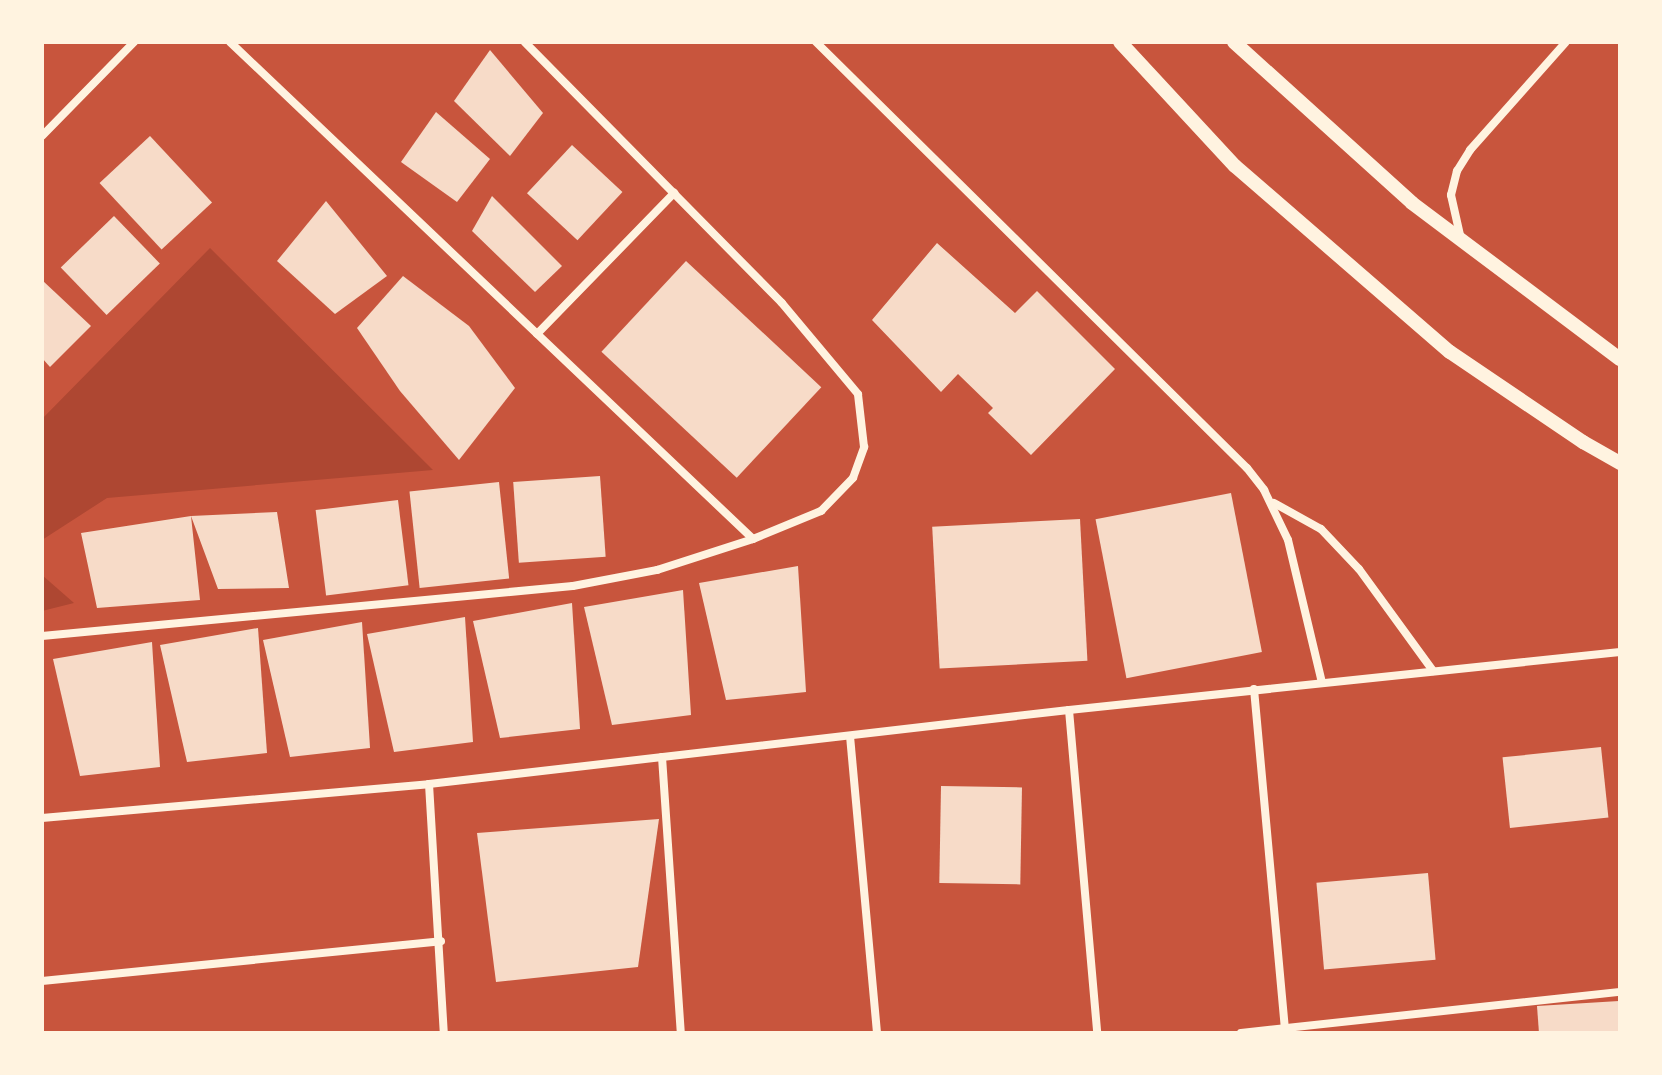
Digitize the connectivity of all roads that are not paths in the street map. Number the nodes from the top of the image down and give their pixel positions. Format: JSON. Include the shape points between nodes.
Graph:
{"nodes":[{"id":1,"x":134,"y":42,"type":"edge"},
{"id":2,"x":230,"y":42,"type":"edge"},
{"id":3,"x":525,"y":42,"type":"edge"},
{"id":4,"x":816,"y":42,"type":"edge"},
{"id":5,"x":1120,"y":42,"type":"edge"},
{"id":6,"x":1234,"y":42,"type":"edge"},
{"id":7,"x":1566,"y":42,"type":"edge"},
{"id":8,"x":42,"y":136,"type":"edge"},
{"id":9,"x":674,"y":193,"type":"junction"},
{"id":10,"x":1463,"y":244,"type":"junction"},
{"id":11,"x":537,"y":334,"type":"junction"},
{"id":12,"x":1620,"y":359,"type":"edge"},
{"id":13,"x":1620,"y":463,"type":"edge"},
{"id":14,"x":1271,"y":501,"type":"junction"},
{"id":15,"x":753,"y":539,"type":"junction"},
{"id":16,"x":42,"y":636,"type":"edge"},
{"id":17,"x":1620,"y":652,"type":"edge"},
{"id":18,"x":1433,"y":671,"type":"junction"},
{"id":19,"x":1322,"y":683,"type":"junction"},
{"id":20,"x":1254,"y":689,"type":"junction"},
{"id":21,"x":1069,"y":710,"type":"junction"},
{"id":22,"x":850,"y":736,"type":"junction"},
{"id":23,"x":662,"y":757,"type":"junction"},
{"id":24,"x":429,"y":784,"type":"junction"},
{"id":25,"x":42,"y":818,"type":"edge"},
{"id":26,"x":441,"y":941,"type":"junction"},
{"id":27,"x":42,"y":981,"type":"edge"},
{"id":28,"x":1620,"y":992,"type":"edge"},
{"id":29,"x":1284,"y":1031,"type":"edge"},
{"id":30,"x":444,"y":1033,"type":"edge"},
{"id":31,"x":681,"y":1033,"type":"edge"},
{"id":32,"x":877,"y":1033,"type":"edge"},
{"id":33,"x":1097,"y":1033,"type":"edge"},
{"id":34,"x":1241,"y":1033,"type":"edge"}],
"edges":[{"from":1,"to":8,"type":"street"},
{"from":2,"to":11,"type":"street"},
{"from":3,"to":9,"type":"street"},
{"from":4,"to":14,"type":"street","via":[[1247,468]]},
{"from":5,"to":13,"type":"street","via":[[1235,166],[1450,352]]},
{"from":6,"to":10,"type":"street","via":[[1314,118]]},
{"from":7,"to":10,"type":"street","via":[[1457,171],[1451,195]]},
{"from":9,"to":11,"type":"street"},
{"from":9,"to":15,"type":"street","via":[[782,303],[858,394],[864,447],[853,478],[821,511]]},
{"from":10,"to":12,"type":"street"},
{"from":11,"to":15,"type":"street"},
{"from":14,"to":18,"type":"street","via":[[1321,529],[1359,569]]},
{"from":14,"to":19,"type":"street","via":[[1288,540]]},
{"from":15,"to":16,"type":"street","via":[[657,570],[573,586]]},
{"from":17,"to":18,"type":"street"},
{"from":18,"to":19,"type":"street"},
{"from":19,"to":20,"type":"street"},
{"from":20,"to":21,"type":"street"},
{"from":20,"to":29,"type":"street"},
{"from":21,"to":22,"type":"street"},
{"from":21,"to":33,"type":"street"},
{"from":22,"to":23,"type":"street"},
{"from":22,"to":32,"type":"street"},
{"from":23,"to":24,"type":"street"},
{"from":23,"to":31,"type":"street"},
{"from":24,"to":25,"type":"street"},
{"from":24,"to":26,"type":"street"},
{"from":26,"to":27,"type":"street"},
{"from":26,"to":30,"type":"street"},
{"from":28,"to":29,"type":"street"},
{"from":29,"to":34,"type":"street"}]}
